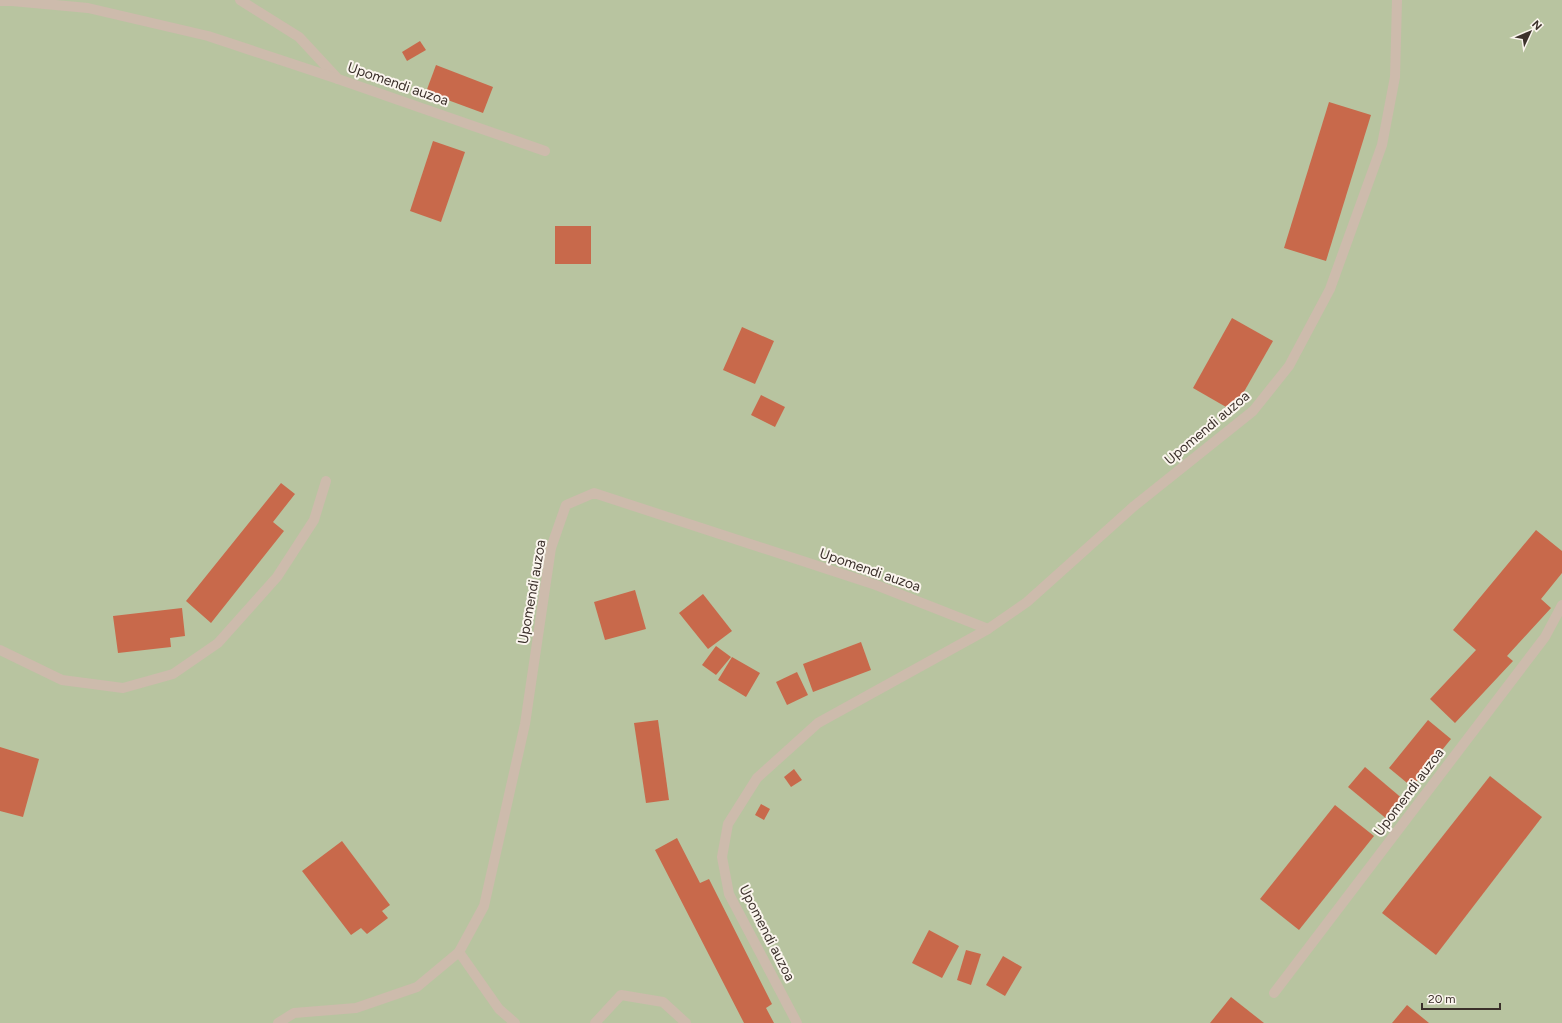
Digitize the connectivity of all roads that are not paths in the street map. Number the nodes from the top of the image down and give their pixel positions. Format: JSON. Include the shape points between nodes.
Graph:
{"nodes":[{"id":1,"x":240,"y":0,"type":"edge"},
{"id":2,"x":1397,"y":0,"type":"edge"},
{"id":3,"x":0,"y":1,"type":"edge"},
{"id":4,"x":338,"y":79,"type":"junction"},
{"id":5,"x":545,"y":151,"type":"dead end"},
{"id":6,"x":326,"y":481,"type":"dead end"},
{"id":7,"x":1562,"y":605,"type":"edge"},
{"id":8,"x":988,"y":629,"type":"junction"},
{"id":9,"x":1,"y":653,"type":"edge"},
{"id":10,"x":459,"y":952,"type":"junction"},
{"id":11,"x":1274,"y":993,"type":"dead end"},
{"id":12,"x":278,"y":1023,"type":"edge"},
{"id":13,"x":515,"y":1023,"type":"edge"},
{"id":14,"x":595,"y":1023,"type":"edge"},
{"id":15,"x":686,"y":1023,"type":"edge"},
{"id":16,"x":797,"y":1023,"type":"edge"}],
"edges":[{"from":1,"to":4,"type":"lane","name":"Upomendi auzoa","via":[[299,37]]},
{"from":2,"to":8,"type":"lane","name":"Upomendi auzoa","via":[[1395,77],[1382,145],[1330,289],[1289,366],[1253,411],[1134,507],[1027,602]]},
{"from":3,"to":4,"type":"lane","via":[[88,8],[208,36]]},
{"from":4,"to":5,"type":"lane","name":"Upomendi auzoa"},
{"from":6,"to":9,"type":"lane","via":[[314,520],[277,577],[218,643],[173,674],[123,688],[62,680]]},
{"from":7,"to":11,"type":"lane","name":"Upomendi auzoa","via":[[1545,637]]},
{"from":8,"to":10,"type":"lane","name":"Upomendi auzoa","via":[[876,585],[594,493],[566,505],[551,548],[525,724],[484,906]]},
{"from":8,"to":16,"type":"lane","name":"Upomendi auzoa","via":[[818,723],[757,778],[728,824],[722,857],[729,894]]},
{"from":10,"to":12,"type":"lane","name":"Upomendi auzoa","via":[[417,987],[356,1008],[294,1013]]},
{"from":10,"to":13,"type":"lane","via":[[499,1009]]},
{"from":14,"to":15,"type":"lane","via":[[621,996],[663,1002]]}]}
